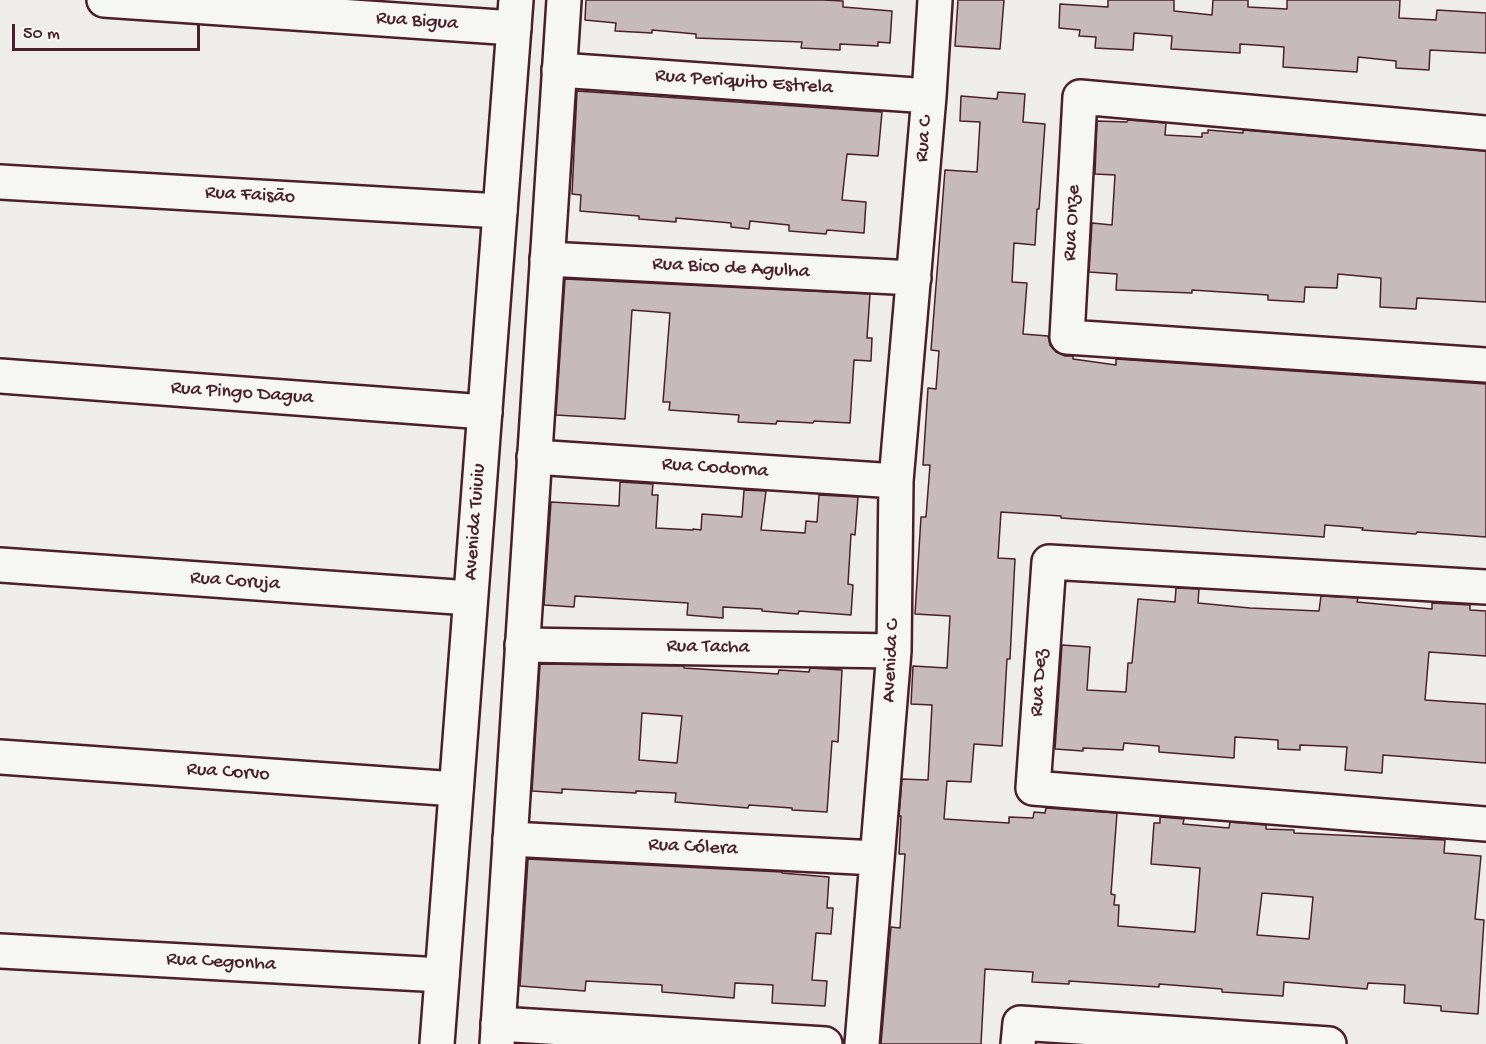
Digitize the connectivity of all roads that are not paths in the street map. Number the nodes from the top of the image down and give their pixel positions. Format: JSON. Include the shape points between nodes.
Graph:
{"nodes":[{"id":1,"x":104,"y":0,"type":"edge"},
{"id":2,"x":564,"y":0,"type":"edge"},
{"id":3,"x":935,"y":0,"type":"edge"},
{"id":4,"x":515,"y":14,"type":"edge"},
{"id":5,"x":560,"y":70,"type":"junction"},
{"id":6,"x":929,"y":96,"type":"junction"},
{"id":7,"x":1486,"y":133,"type":"edge"},
{"id":8,"x":504,"y":155,"type":"junction"},
{"id":9,"x":554,"y":160,"type":"junction"},
{"id":10,"x":0,"y":182,"type":"edge"},
{"id":11,"x":500,"y":211,"type":"junction"},
{"id":12,"x":547,"y":259,"type":"junction"},
{"id":13,"x":914,"y":279,"type":"junction"},
{"id":14,"x":1486,"y":365,"type":"edge"},
{"id":15,"x":0,"y":376,"type":"edge"},
{"id":16,"x":485,"y":412,"type":"junction"},
{"id":17,"x":534,"y":457,"type":"junction"},
{"id":18,"x":896,"y":481,"type":"junction"},
{"id":19,"x":0,"y":565,"type":"edge"},
{"id":20,"x":1486,"y":587,"type":"edge"},
{"id":21,"x":470,"y":598,"type":"junction"},
{"id":22,"x":522,"y":645,"type":"junction"},
{"id":23,"x":894,"y":651,"type":"junction"},
{"id":24,"x":0,"y":757,"type":"edge"},
{"id":25,"x":456,"y":789,"type":"junction"},
{"id":26,"x":1486,"y":824,"type":"edge"},
{"id":27,"x":510,"y":839,"type":"junction"},
{"id":28,"x":876,"y":858,"type":"junction"},
{"id":29,"x":0,"y":951,"type":"edge"},
{"id":30,"x":442,"y":975,"type":"junction"},
{"id":31,"x":497,"y":1034,"type":"edge"},
{"id":32,"x":437,"y":1044,"type":"edge"},
{"id":33,"x":825,"y":1044,"type":"edge"},
{"id":34,"x":862,"y":1044,"type":"edge"},
{"id":35,"x":1018,"y":1044,"type":"edge"},
{"id":36,"x":1329,"y":1044,"type":"edge"}],
"edges":[{"from":1,"to":4,"type":"street","name":"Rua Bigua"},
{"from":2,"to":5,"type":"street"},
{"from":3,"to":6,"type":"street","name":"Rua C"},
{"from":4,"to":8,"type":"street","name":"Avenida Tuiuiu"},
{"from":5,"to":6,"type":"street","name":"Rua Periquito Estrela"},
{"from":5,"to":9,"type":"street"},
{"from":6,"to":13,"type":"street","name":"Rua C"},
{"from":7,"to":14,"type":"street","name":"Rua Onze","via":[[1080,98],[1067,337]]},
{"from":8,"to":9,"type":"street"},
{"from":8,"to":11,"type":"street","name":"Avenida Tuiuiu"},
{"from":9,"to":12,"type":"street"},
{"from":10,"to":11,"type":"street","name":"Rua Faisão"},
{"from":11,"to":16,"type":"street","name":"Avenida Tuiuiu"},
{"from":12,"to":13,"type":"street","name":"Rua Bico de Agulha"},
{"from":12,"to":17,"type":"street"},
{"from":13,"to":18,"type":"street","name":"Avenida C"},
{"from":15,"to":16,"type":"street","name":"Rua Pingo Dagua"},
{"from":16,"to":21,"type":"street","name":"Avenida Tuiuiu"},
{"from":17,"to":18,"type":"street","name":"Rua Codorna"},
{"from":17,"to":22,"type":"street"},
{"from":18,"to":23,"type":"street","name":"Avenida C"},
{"from":19,"to":21,"type":"street","name":"Rua Coruja"},
{"from":20,"to":26,"type":"street","name":"Rua Dez","via":[[1048,562],[1033,788]]},
{"from":21,"to":25,"type":"street","name":"Avenida Tuiuiu"},
{"from":22,"to":23,"type":"street","name":"Rua Tacha"},
{"from":22,"to":27,"type":"street"},
{"from":23,"to":28,"type":"street","name":"Avenida C"},
{"from":24,"to":25,"type":"street","name":"Rua Corvo"},
{"from":25,"to":30,"type":"street","name":"Avenida Tuiuiu"},
{"from":27,"to":28,"type":"street","name":"Rua Cólera"},
{"from":27,"to":31,"type":"street"},
{"from":28,"to":34,"type":"street","name":"Avenida C"},
{"from":29,"to":30,"type":"street","name":"Rua Cegonha"},
{"from":30,"to":32,"type":"street","name":"Avenida Tuiuiu"},
{"from":31,"to":33,"type":"street"},
{"from":35,"to":36,"type":"street","via":[[1020,1023]]}]}
